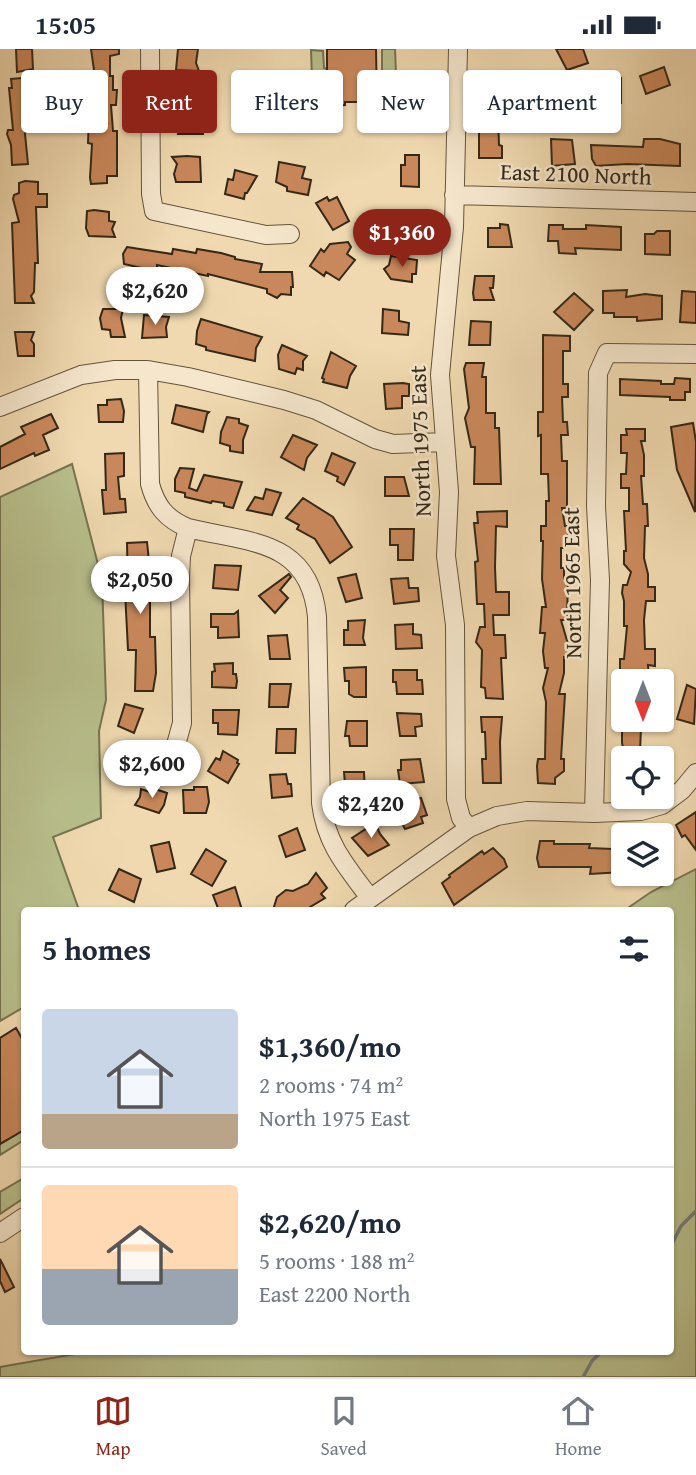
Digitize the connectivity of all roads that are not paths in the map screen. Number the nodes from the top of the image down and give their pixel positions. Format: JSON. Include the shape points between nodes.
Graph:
{"nodes":[{"id":1,"x":150,"y":49,"type":"edge"},
{"id":2,"x":458,"y":49,"type":"edge"},
{"id":3,"x":454,"y":195,"type":"junction"},
{"id":4,"x":696,"y":202,"type":"edge"},
{"id":5,"x":290,"y":234,"type":"dead end"},
{"id":6,"x":696,"y":354,"type":"edge"},
{"id":7,"x":148,"y":370,"type":"junction"},
{"id":8,"x":0,"y":386,"type":"edge"},
{"id":9,"x":4,"y":405,"type":"edge"},
{"id":10,"x":445,"y":442,"type":"junction"},
{"id":11,"x":195,"y":529,"type":"junction"},
{"id":12,"x":174,"y":752,"type":"dead end"},
{"id":13,"x":696,"y":773,"type":"edge"},
{"id":14,"x":594,"y":813,"type":"junction"},
{"id":15,"x":469,"y":828,"type":"junction"},
{"id":16,"x":370,"y":898,"type":"junction"},
{"id":17,"x":358,"y":907,"type":"edge"},
{"id":18,"x":21,"y":1219,"type":"edge"},
{"id":19,"x":0,"y":1233,"type":"edge"}],
"edges":[{"from":1,"to":5,"type":"street","via":[[154,211],[266,235]]},
{"from":2,"to":3,"type":"street","name":"North 1975 East"},
{"from":3,"to":4,"type":"street","name":"East 2100 North"},
{"from":3,"to":10,"type":"street","name":"North 1975 East","via":[[440,375]]},
{"from":6,"to":14,"type":"street","name":"North 1965 East","via":[[607,353],[598,373],[600,580]]},
{"from":7,"to":9,"type":"street","via":[[81,375]]},
{"from":7,"to":10,"type":"street","via":[[284,400],[393,444]]},
{"from":7,"to":11,"type":"street","via":[[150,484],[155,501],[167,516]]},
{"from":8,"to":9,"type":"street"},
{"from":10,"to":15,"type":"street","name":"North 1975 East","via":[[449,492],[446,556],[455,625],[456,799]]},
{"from":11,"to":12,"type":"street","via":[[181,556],[182,723]]},
{"from":11,"to":16,"type":"street","via":[[274,549],[291,558],[311,583],[317,617],[324,823],[338,855]]},
{"from":13,"to":14,"type":"street","via":[[662,804],[641,811]]},
{"from":14,"to":15,"type":"street","via":[[512,812]]},
{"from":15,"to":16,"type":"street"},
{"from":16,"to":17,"type":"street"},
{"from":18,"to":19,"type":"street"}]}
